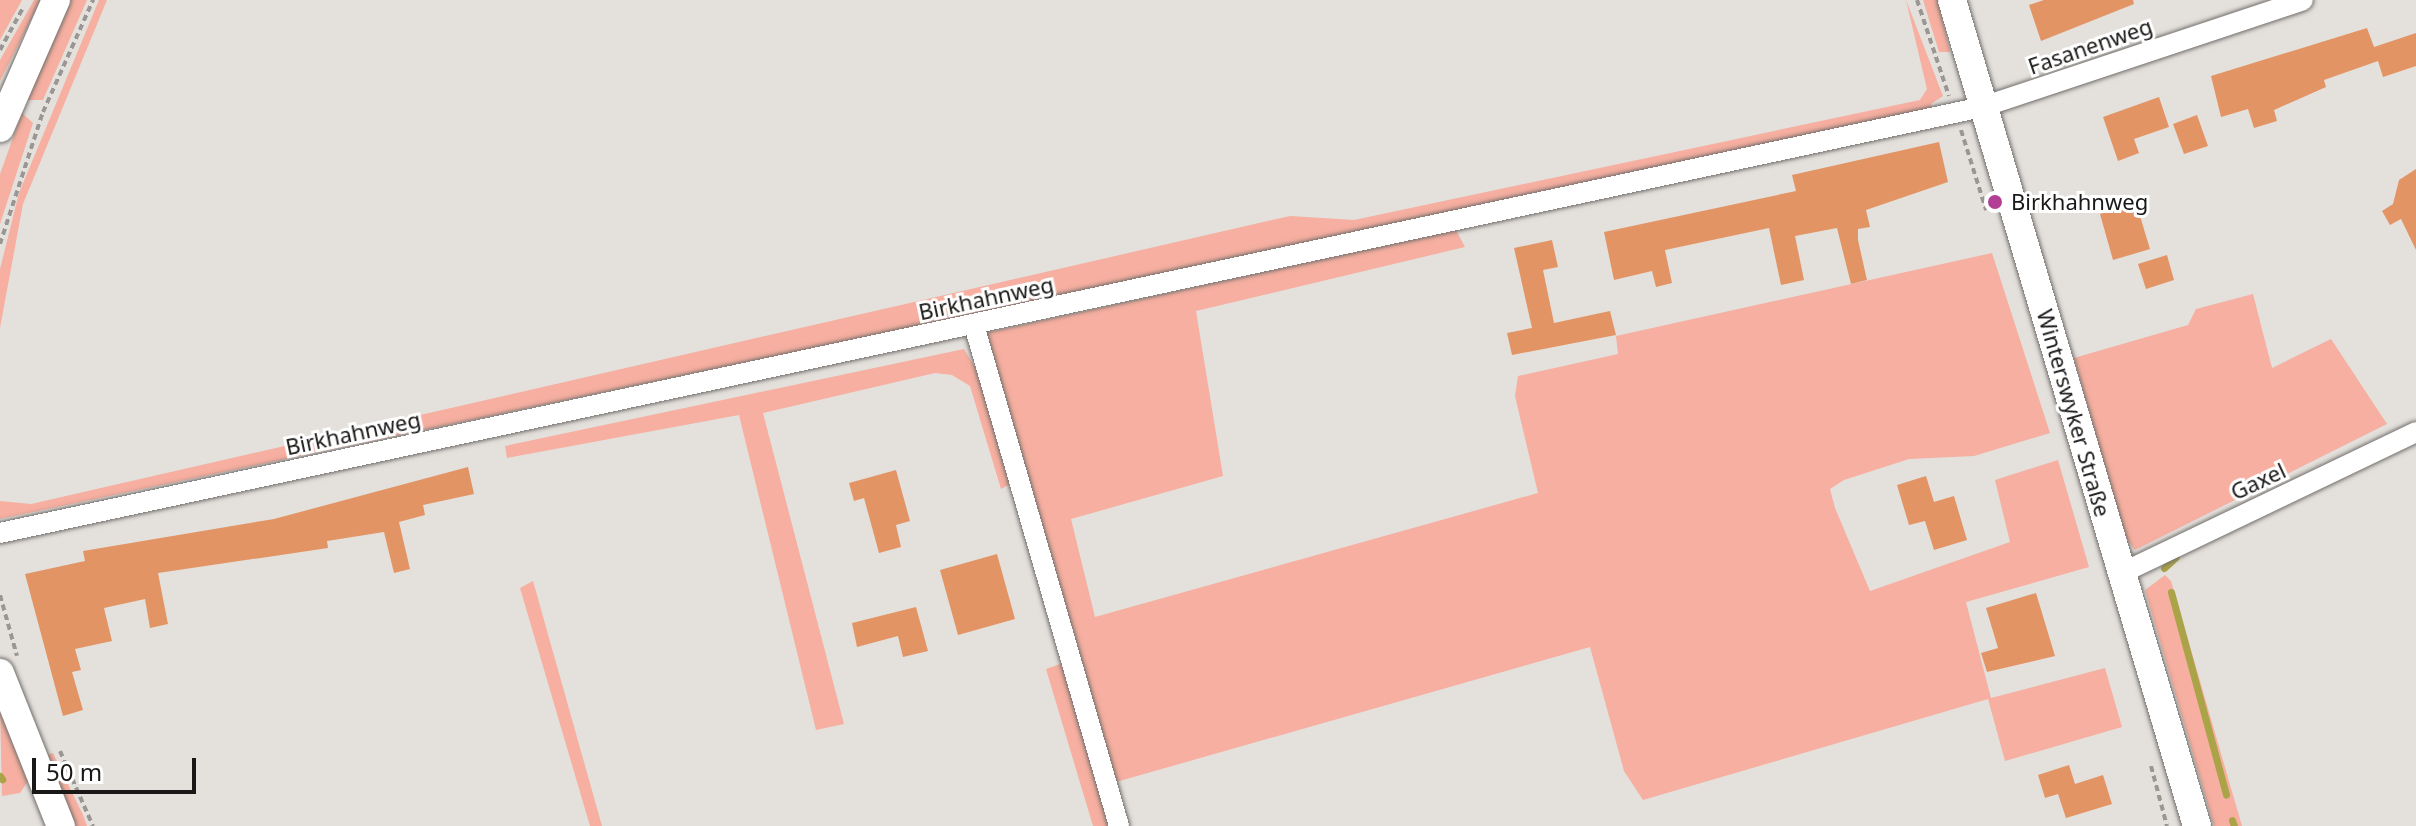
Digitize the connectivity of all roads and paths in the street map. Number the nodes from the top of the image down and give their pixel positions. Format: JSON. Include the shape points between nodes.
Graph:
{"nodes":[{"id":1,"x":28,"y":0,"type":"edge"},
{"id":2,"x":56,"y":0,"type":"edge"},
{"id":3,"x":93,"y":0,"type":"edge"},
{"id":4,"x":1917,"y":0,"type":"edge"},
{"id":5,"x":1952,"y":0,"type":"edge"},
{"id":6,"x":2303,"y":0,"type":"edge"},
{"id":7,"x":0,"y":50,"type":"edge"},
{"id":8,"x":1969,"y":109,"type":"junction"},
{"id":9,"x":0,"y":128,"type":"edge"},
{"id":10,"x":0,"y":244,"type":"edge"},
{"id":11,"x":974,"y":325,"type":"junction"},
{"id":12,"x":2416,"y":432,"type":"edge"},
{"id":13,"x":0,"y":533,"type":"edge"},
{"id":14,"x":2122,"y":573,"type":"junction"},
{"id":15,"x":0,"y":673,"type":"edge"},
{"id":16,"x":61,"y":826,"type":"edge"},
{"id":17,"x":1119,"y":826,"type":"edge"},
{"id":18,"x":2197,"y":826,"type":"edge"}],
"edges":[{"from":1,"to":7,"type":"path"},
{"from":2,"to":9,"type":"street"},
{"from":3,"to":10,"type":"path","via":[[43,112]]},
{"from":4,"to":8,"type":"path"},
{"from":5,"to":8,"type":"street","name":"Winterswyker Straße"},
{"from":6,"to":8,"type":"street","name":"Fasanenweg"},
{"from":8,"to":11,"type":"street","name":"Birkhahnweg"},
{"from":8,"to":14,"type":"street","name":"Winterswyker Straße"},
{"from":11,"to":13,"type":"street","name":"Birkhahnweg"},
{"from":11,"to":17,"type":"street"},
{"from":12,"to":14,"type":"street","name":"Gaxel"},
{"from":14,"to":18,"type":"street","name":"Winterswyker Straße"},
{"from":15,"to":16,"type":"street"}]}
